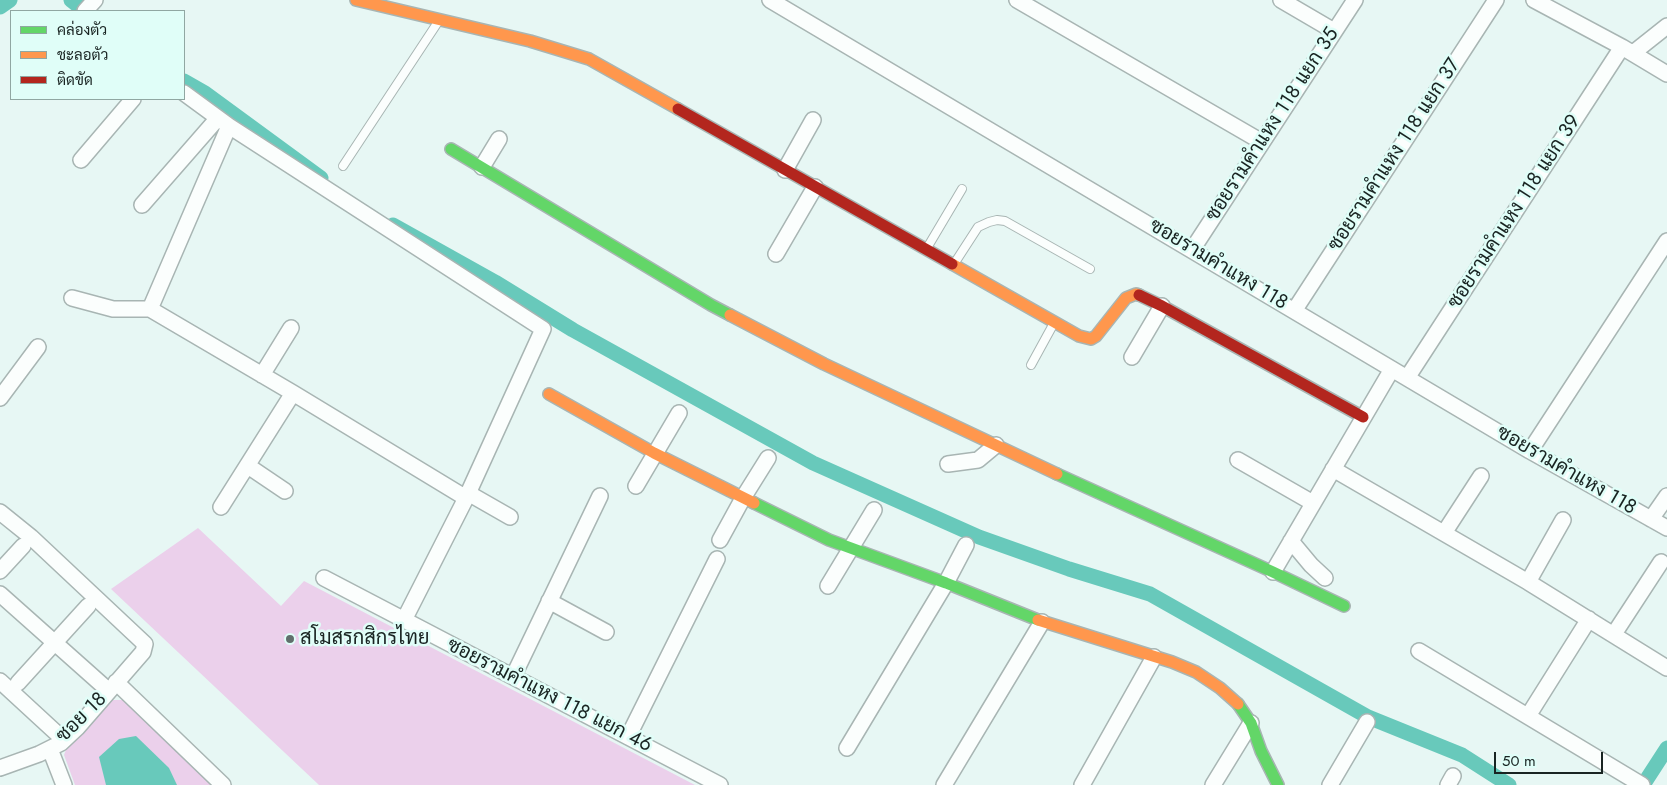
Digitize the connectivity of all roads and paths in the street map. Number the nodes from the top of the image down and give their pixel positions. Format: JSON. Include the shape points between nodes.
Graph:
{"nodes":[{"id":1,"x":95,"y":0,"type":"edge"},
{"id":2,"x":356,"y":0,"type":"edge"},
{"id":3,"x":770,"y":0,"type":"edge"},
{"id":4,"x":1017,"y":0,"type":"edge"},
{"id":5,"x":1281,"y":0,"type":"edge"},
{"id":6,"x":1355,"y":0,"type":"edge"},
{"id":7,"x":1496,"y":0,"type":"edge"},
{"id":8,"x":1534,"y":0,"type":"edge"},
{"id":9,"x":86,"y":10,"type":"edge"},
{"id":10,"x":439,"y":20,"type":"junction"},
{"id":11,"x":1667,"y":26,"type":"edge"},
{"id":12,"x":1334,"y":31,"type":"junction"},
{"id":13,"x":1628,"y":50,"type":"junction"},
{"id":14,"x":1667,"y":74,"type":"edge"},
{"id":15,"x":185,"y":94,"type":"edge"},
{"id":16,"x":132,"y":100,"type":"edge"},
{"id":17,"x":813,"y":120,"type":"dead end"},
{"id":18,"x":223,"y":122,"type":"junction"},
{"id":19,"x":499,"y":139,"type":"dead end"},
{"id":20,"x":1262,"y":142,"type":"junction"},
{"id":21,"x":451,"y":149,"type":"dead end"},
{"id":22,"x":82,"y":160,"type":"dead end"},
{"id":23,"x":343,"y":166,"type":"dead end"},
{"id":24,"x":482,"y":167,"type":"junction"},
{"id":25,"x":785,"y":170,"type":"junction"},
{"id":26,"x":815,"y":187,"type":"junction"},
{"id":27,"x":962,"y":189,"type":"dead end"},
{"id":28,"x":142,"y":206,"type":"dead end"},
{"id":29,"x":1667,"y":241,"type":"edge"},
{"id":30,"x":926,"y":250,"type":"junction"},
{"id":31,"x":1192,"y":250,"type":"junction"},
{"id":32,"x":776,"y":254,"type":"dead end"},
{"id":33,"x":953,"y":266,"type":"junction"},
{"id":34,"x":1090,"y":269,"type":"dead end"},
{"id":35,"x":72,"y":298,"type":"dead end"},
{"id":36,"x":1162,"y":306,"type":"junction"},
{"id":37,"x":150,"y":309,"type":"junction"},
{"id":38,"x":1294,"y":310,"type":"junction"},
{"id":39,"x":1054,"y":322,"type":"junction"},
{"id":40,"x":291,"y":328,"type":"dead end"},
{"id":41,"x":38,"y":347,"type":"dead end"},
{"id":42,"x":1132,"y":357,"type":"dead end"},
{"id":43,"x":1031,"y":365,"type":"dead end"},
{"id":44,"x":1392,"y":369,"type":"junction"},
{"id":45,"x":262,"y":375,"type":"junction"},
{"id":46,"x":1407,"y":378,"type":"junction"},
{"id":47,"x":294,"y":394,"type":"junction"},
{"id":48,"x":549,"y":394,"type":"dead end"},
{"id":49,"x":0,"y":398,"type":"edge"},
{"id":50,"x":679,"y":413,"type":"dead end"},
{"id":51,"x":1363,"y":417,"type":"junction"},
{"id":52,"x":996,"y":445,"type":"junction"},
{"id":53,"x":1530,"y":451,"type":"junction"},
{"id":54,"x":654,"y":453,"type":"junction"},
{"id":55,"x":768,"y":458,"type":"dead end"},
{"id":56,"x":1238,"y":460,"type":"dead end"},
{"id":57,"x":948,"y":464,"type":"dead end"},
{"id":58,"x":248,"y":466,"type":"junction"},
{"id":59,"x":1333,"y":470,"type":"junction"},
{"id":60,"x":1481,"y":476,"type":"dead end"},
{"id":61,"x":636,"y":486,"type":"dead end"},
{"id":62,"x":284,"y":491,"type":"dead end"},
{"id":63,"x":467,"y":495,"type":"junction"},
{"id":64,"x":600,"y":496,"type":"dead end"},
{"id":65,"x":1667,"y":496,"type":"edge"},
{"id":66,"x":743,"y":498,"type":"junction"},
{"id":67,"x":1313,"y":503,"type":"junction"},
{"id":68,"x":221,"y":507,"type":"dead end"},
{"id":69,"x":874,"y":510,"type":"dead end"},
{"id":70,"x":0,"y":512,"type":"edge"},
{"id":71,"x":510,"y":517,"type":"dead end"},
{"id":72,"x":1651,"y":519,"type":"junction"},
{"id":73,"x":1563,"y":520,"type":"dead end"},
{"id":74,"x":1667,"y":528,"type":"edge"},
{"id":75,"x":1444,"y":533,"type":"junction"},
{"id":76,"x":720,"y":540,"type":"dead end"},
{"id":77,"x":1291,"y":541,"type":"junction"},
{"id":78,"x":966,"y":545,"type":"dead end"},
{"id":79,"x":22,"y":546,"type":"dead end"},
{"id":80,"x":852,"y":549,"type":"junction"},
{"id":81,"x":717,"y":559,"type":"dead end"},
{"id":82,"x":1661,"y":562,"type":"dead end"},
{"id":83,"x":0,"y":571,"type":"edge"},
{"id":84,"x":1273,"y":572,"type":"junction"},
{"id":85,"x":324,"y":578,"type":"dead end"},
{"id":86,"x":1325,"y":578,"type":"dead end"},
{"id":87,"x":1528,"y":582,"type":"junction"},
{"id":88,"x":946,"y":583,"type":"junction"},
{"id":89,"x":828,"y":586,"type":"dead end"},
{"id":90,"x":0,"y":594,"type":"edge"},
{"id":91,"x":550,"y":602,"type":"junction"},
{"id":92,"x":88,"y":606,"type":"dead end"},
{"id":93,"x":1344,"y":606,"type":"dead end"},
{"id":94,"x":1588,"y":618,"type":"junction"},
{"id":95,"x":404,"y":620,"type":"junction"},
{"id":96,"x":1042,"y":622,"type":"junction"},
{"id":97,"x":606,"y":632,"type":"dead end"},
{"id":98,"x":1614,"y":634,"type":"junction"},
{"id":99,"x":54,"y":643,"type":"junction"},
{"id":100,"x":1419,"y":651,"type":"dead end"},
{"id":101,"x":1154,"y":657,"type":"junction"},
{"id":102,"x":1666,"y":666,"type":"edge"},
{"id":103,"x":513,"y":677,"type":"junction"},
{"id":104,"x":0,"y":681,"type":"edge"},
{"id":105,"x":18,"y":683,"type":"dead end"},
{"id":106,"x":113,"y":687,"type":"junction"},
{"id":107,"x":1528,"y":716,"type":"junction"},
{"id":108,"x":1367,"y":722,"type":"dead end"},
{"id":109,"x":1250,"y":723,"type":"junction"},
{"id":110,"x":628,"y":737,"type":"junction"},
{"id":111,"x":64,"y":740,"type":"junction"},
{"id":112,"x":50,"y":748,"type":"junction"},
{"id":113,"x":847,"y":748,"type":"dead end"},
{"id":114,"x":0,"y":768,"type":"edge"},
{"id":115,"x":1639,"y":783,"type":"edge"},
{"id":116,"x":64,"y":785,"type":"edge"},
{"id":117,"x":223,"y":785,"type":"edge"},
{"id":118,"x":720,"y":785,"type":"edge"},
{"id":119,"x":944,"y":785,"type":"edge"},
{"id":120,"x":1082,"y":785,"type":"edge"},
{"id":121,"x":1213,"y":785,"type":"edge"},
{"id":122,"x":1278,"y":785,"type":"edge"},
{"id":123,"x":1330,"y":785,"type":"edge"}],
"edges":[{"from":1,"to":9,"type":"street"},
{"from":2,"to":10,"type":"street"},
{"from":3,"to":31,"type":"street","name":"ซอยรามคำแหง 118"},
{"from":4,"to":20,"type":"street"},
{"from":5,"to":12,"type":"street"},
{"from":6,"to":12,"type":"street","name":"ซอยรามคำแหง 118 แยก 35"},
{"from":7,"to":38,"type":"street","name":"ซอยรามคำแหง 118 แยก 37"},
{"from":8,"to":13,"type":"street"},
{"from":10,"to":23,"type":"lane"},
{"from":10,"to":25,"type":"street","via":[[530,41],[589,59]]},
{"from":11,"to":13,"type":"street","name":"ซอยรามคำแหง 118 แยก 39"},
{"from":12,"to":20,"type":"street","name":"ซอยรามคำแหง 118 แยก 35"},
{"from":13,"to":14,"type":"street"},
{"from":13,"to":46,"type":"street","name":"ซอยรามคำแหง 118 แยก 39"},
{"from":15,"to":18,"type":"street"},
{"from":16,"to":22,"type":"street"},
{"from":17,"to":25,"type":"street"},
{"from":18,"to":28,"type":"street"},
{"from":18,"to":37,"type":"street"},
{"from":18,"to":63,"type":"street","via":[[543,329]]},
{"from":19,"to":24,"type":"street"},
{"from":20,"to":31,"type":"street","name":"ซอยรามคำแหง 118 แยก 35"},
{"from":21,"to":24,"type":"street"},
{"from":24,"to":52,"type":"street","via":[[711,305],[824,364]]},
{"from":25,"to":26,"type":"street"},
{"from":26,"to":30,"type":"street"},
{"from":26,"to":32,"type":"street"},
{"from":27,"to":30,"type":"lane"},
{"from":29,"to":53,"type":"street"},
{"from":30,"to":33,"type":"street"},
{"from":31,"to":38,"type":"street","name":"ซอยรามคำแหง 118"},
{"from":33,"to":34,"type":"lane","via":[[978,227],[996,220]]},
{"from":33,"to":39,"type":"street"},
{"from":35,"to":37,"type":"street","via":[[113,309]]},
{"from":36,"to":39,"type":"street","via":[[1132,294],[1091,339]]},
{"from":36,"to":42,"type":"street"},
{"from":36,"to":51,"type":"street"},
{"from":37,"to":45,"type":"street"},
{"from":38,"to":44,"type":"street","name":"ซอยรามคำแหง 118"},
{"from":39,"to":43,"type":"lane"},
{"from":40,"to":45,"type":"street"},
{"from":41,"to":49,"type":"street"},
{"from":44,"to":46,"type":"street","name":"ซอยรามคำแหง 118"},
{"from":44,"to":51,"type":"street"},
{"from":45,"to":47,"type":"street"},
{"from":46,"to":53,"type":"street","name":"ซอยรามคำแหง 118"},
{"from":47,"to":58,"type":"street"},
{"from":47,"to":63,"type":"street"},
{"from":48,"to":54,"type":"street"},
{"from":50,"to":54,"type":"street"},
{"from":51,"to":59,"type":"street"},
{"from":52,"to":57,"type":"street","via":[[978,460]]},
{"from":52,"to":84,"type":"street"},
{"from":53,"to":72,"type":"street","name":"ซอยรามคำแหง 118"},
{"from":54,"to":61,"type":"street"},
{"from":54,"to":66,"type":"street"},
{"from":55,"to":66,"type":"street"},
{"from":56,"to":67,"type":"street"},
{"from":58,"to":62,"type":"street"},
{"from":58,"to":68,"type":"street"},
{"from":59,"to":67,"type":"street"},
{"from":59,"to":75,"type":"street"},
{"from":60,"to":75,"type":"street"},
{"from":63,"to":71,"type":"street"},
{"from":63,"to":95,"type":"street"},
{"from":64,"to":91,"type":"street"},
{"from":65,"to":72,"type":"street"},
{"from":66,"to":76,"type":"street"},
{"from":66,"to":80,"type":"street"},
{"from":67,"to":77,"type":"street"},
{"from":69,"to":80,"type":"street"},
{"from":70,"to":106,"type":"street","name":"ซอย 18","via":[[145,644],[143,652]]},
{"from":72,"to":74,"type":"street","name":"ซอยรามคำแหง 118"},
{"from":73,"to":87,"type":"street"},
{"from":75,"to":87,"type":"street"},
{"from":77,"to":84,"type":"street"},
{"from":77,"to":86,"type":"street"},
{"from":78,"to":88,"type":"street"},
{"from":79,"to":83,"type":"street"},
{"from":80,"to":88,"type":"street"},
{"from":80,"to":89,"type":"street"},
{"from":81,"to":110,"type":"street"},
{"from":82,"to":98,"type":"street"},
{"from":84,"to":93,"type":"street"},
{"from":85,"to":95,"type":"street","name":"ซอยรามคำแหง 118 แยก 46"},
{"from":87,"to":94,"type":"street"},
{"from":88,"to":96,"type":"street"},
{"from":88,"to":113,"type":"street"},
{"from":90,"to":99,"type":"street"},
{"from":91,"to":97,"type":"street"},
{"from":91,"to":103,"type":"street"},
{"from":92,"to":99,"type":"street"},
{"from":94,"to":98,"type":"street"},
{"from":94,"to":107,"type":"street"},
{"from":95,"to":103,"type":"street","name":"ซอยรามคำแหง 118 แยก 46"},
{"from":96,"to":101,"type":"street"},
{"from":96,"to":119,"type":"street"},
{"from":98,"to":102,"type":"street"},
{"from":99,"to":105,"type":"street"},
{"from":99,"to":106,"type":"street"},
{"from":100,"to":107,"type":"street"},
{"from":101,"to":109,"type":"street","via":[[1196,672],[1220,688],[1237,702]]},
{"from":101,"to":120,"type":"street"},
{"from":103,"to":110,"type":"street","name":"ซอยรามคำแหง 118 แยก 46"},
{"from":104,"to":111,"type":"street"},
{"from":106,"to":111,"type":"street","name":"ซอย 18"},
{"from":106,"to":117,"type":"street"},
{"from":107,"to":115,"type":"street"},
{"from":108,"to":123,"type":"street"},
{"from":109,"to":121,"type":"street"},
{"from":109,"to":122,"type":"street"},
{"from":110,"to":118,"type":"street","name":"ซอยรามคำแหง 118 แยก 46"},
{"from":111,"to":112,"type":"street","name":"ซอย 18"},
{"from":112,"to":114,"type":"street","name":"ซอย 18"},
{"from":112,"to":116,"type":"street"}]}
